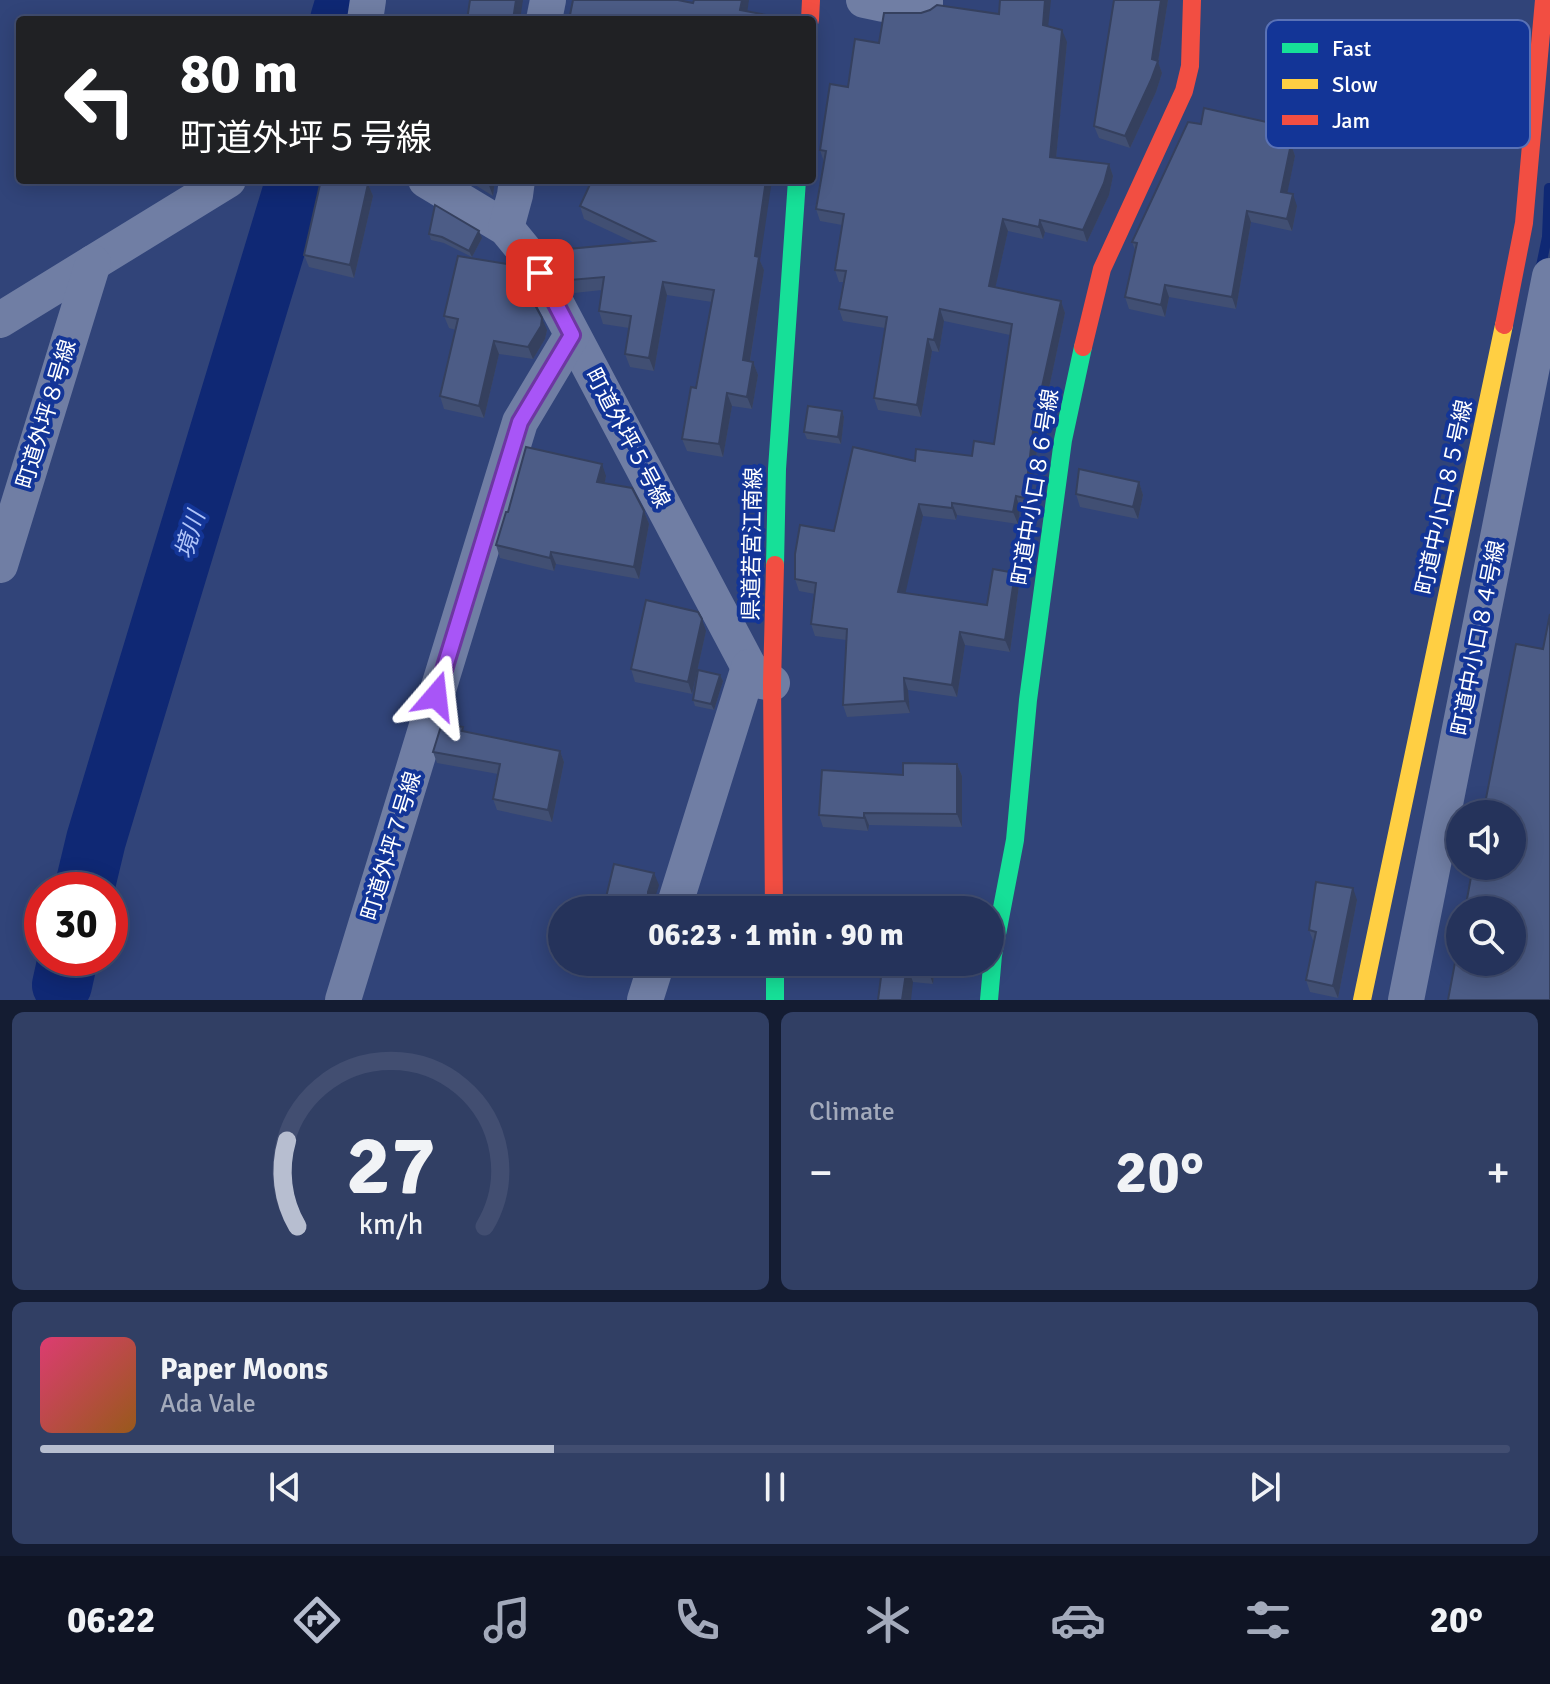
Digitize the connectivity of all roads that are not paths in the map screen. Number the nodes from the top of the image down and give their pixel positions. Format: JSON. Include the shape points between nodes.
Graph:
{"nodes":[{"id":1,"x":864,"y":0,"type":"edge"},
{"id":2,"x":925,"y":0,"type":"edge"},
{"id":3,"x":1192,"y":0,"type":"edge"},
{"id":4,"x":1544,"y":0,"type":"edge"},
{"id":5,"x":221,"y":184,"type":"edge"},
{"id":6,"x":433,"y":184,"type":"edge"},
{"id":7,"x":516,"y":184,"type":"edge"},
{"id":8,"x":797,"y":184,"type":"edge"},
{"id":9,"x":506,"y":228,"type":"junction"},
{"id":10,"x":93,"y":263,"type":"junction"},
{"id":11,"x":1550,"y":276,"type":"edge"},
{"id":12,"x":0,"y":320,"type":"edge"},
{"id":13,"x":572,"y":335,"type":"junction"},
{"id":14,"x":0,"y":565,"type":"edge"},
{"id":15,"x":761,"y":675,"type":"junction"},
{"id":16,"x":678,"y":896,"type":"edge"},
{"id":17,"x":773,"y":896,"type":"edge"},
{"id":18,"x":653,"y":976,"type":"edge"},
{"id":19,"x":775,"y":976,"type":"edge"},
{"id":20,"x":343,"y":1000,"type":"edge"},
{"id":21,"x":645,"y":1000,"type":"edge"},
{"id":22,"x":775,"y":1000,"type":"edge"},
{"id":23,"x":989,"y":1000,"type":"edge"},
{"id":24,"x":1362,"y":1000,"type":"edge"},
{"id":25,"x":1406,"y":1000,"type":"edge"}],
"edges":[{"from":1,"to":2,"type":"street"},
{"from":3,"to":23,"type":"street","name":"町道中小口８６号線","via":[[1184,91],[1102,269],[1063,440],[1015,840]]},
{"from":4,"to":24,"type":"street","name":"町道中小口８５号線","via":[[1515,274]]},
{"from":5,"to":10,"type":"street"},
{"from":6,"to":9,"type":"street","name":"町道外坪５号線"},
{"from":7,"to":9,"type":"street"},
{"from":8,"to":15,"type":"street","name":"県道若宮江南線"},
{"from":9,"to":13,"type":"street","name":"町道外坪５号線","via":[[540,273]]},
{"from":10,"to":12,"type":"street"},
{"from":10,"to":14,"type":"street","name":"町道外坪８号線"},
{"from":11,"to":25,"type":"street","name":"町道中小口８４号線"},
{"from":13,"to":15,"type":"street","name":"町道外坪５号線"},
{"from":13,"to":20,"type":"street","name":"町道外坪７号線","via":[[520,422]]},
{"from":15,"to":16,"type":"street"},
{"from":15,"to":17,"type":"street","name":"県道若宮江南線"},
{"from":18,"to":21,"type":"street"},
{"from":19,"to":22,"type":"street"}]}
